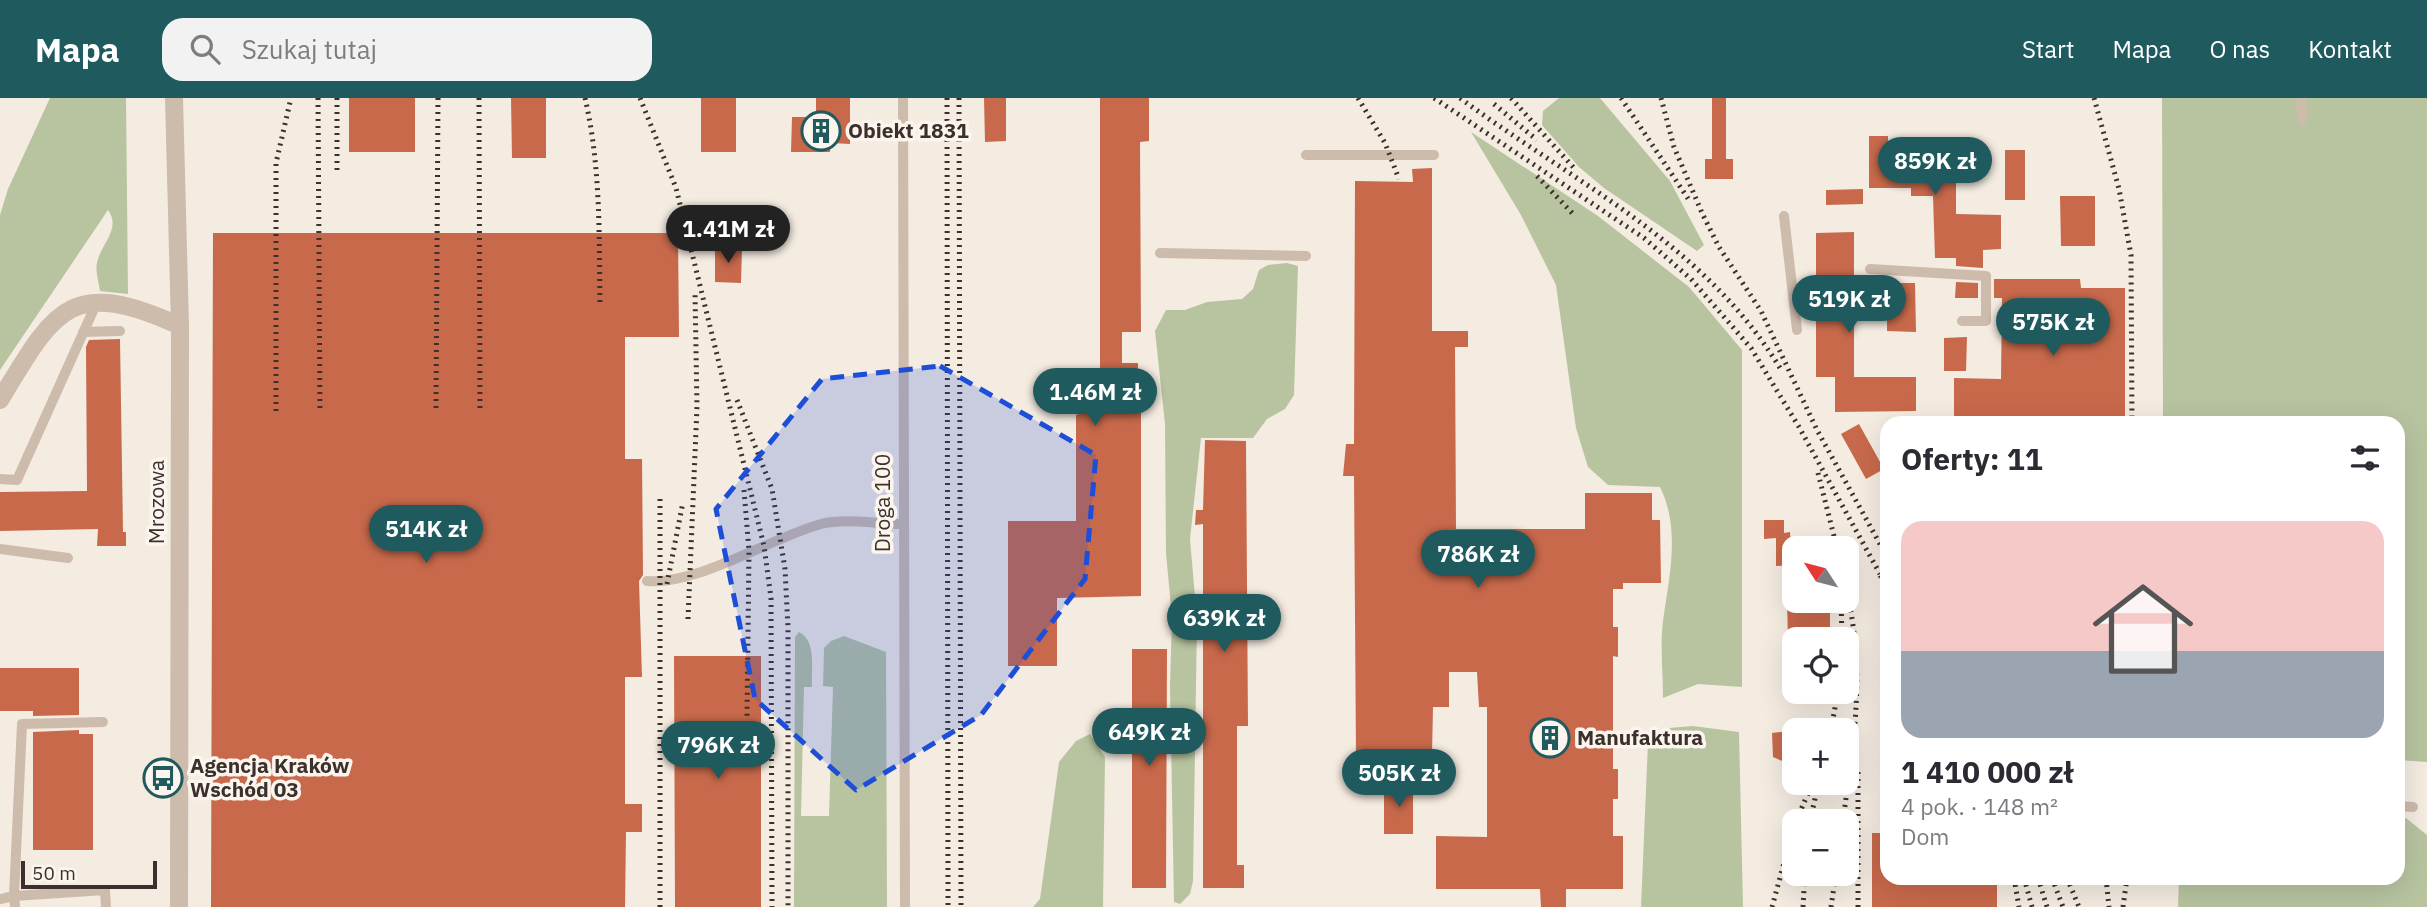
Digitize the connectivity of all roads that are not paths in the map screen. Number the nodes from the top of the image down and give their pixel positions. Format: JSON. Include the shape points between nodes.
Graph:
{"nodes":[{"id":1,"x":174,"y":98,"type":"edge"},
{"id":2,"x":902,"y":98,"type":"edge"},
{"id":3,"x":2301,"y":98,"type":"edge"},
{"id":4,"x":2302,"y":120,"type":"dead end"},
{"id":5,"x":1306,"y":155,"type":"dead end"},
{"id":6,"x":1434,"y":155,"type":"dead end"},
{"id":7,"x":1784,"y":216,"type":"dead end"},
{"id":8,"x":1160,"y":253,"type":"dead end"},
{"id":9,"x":1306,"y":256,"type":"dead end"},
{"id":10,"x":1870,"y":269,"type":"dead end"},
{"id":11,"x":96,"y":302,"type":"junction"},
{"id":12,"x":1962,"y":321,"type":"dead end"},
{"id":13,"x":180,"y":326,"type":"junction"},
{"id":14,"x":1797,"y":330,"type":"dead end"},
{"id":15,"x":120,"y":331,"type":"dead end"},
{"id":16,"x":83,"y":332,"type":"junction"},
{"id":17,"x":0,"y":400,"type":"edge"},
{"id":18,"x":0,"y":479,"type":"edge"},
{"id":19,"x":902,"y":524,"type":"junction"},
{"id":20,"x":0,"y":549,"type":"edge"},
{"id":21,"x":68,"y":558,"type":"dead end"},
{"id":22,"x":648,"y":582,"type":"dead end"},
{"id":23,"x":103,"y":722,"type":"dead end"},
{"id":24,"x":2405,"y":806,"type":"edge"},
{"id":25,"x":2413,"y":807,"type":"dead end"},
{"id":26,"x":0,"y":899,"type":"edge"},
{"id":27,"x":15,"y":901,"type":"edge"},
{"id":28,"x":106,"y":907,"type":"edge"},
{"id":29,"x":179,"y":907,"type":"edge"},
{"id":30,"x":905,"y":907,"type":"edge"}],
"edges":[{"from":1,"to":13,"type":"street","name":"Mrozowa"},
{"from":2,"to":19,"type":"lane","name":"Droga 100"},
{"from":3,"to":4,"type":"lane"},
{"from":5,"to":6,"type":"lane"},
{"from":7,"to":14,"type":"lane"},
{"from":8,"to":9,"type":"lane"},
{"from":10,"to":12,"type":"lane","via":[[1986,276],[1986,321]]},
{"from":11,"to":13,"type":"street","via":[[150,312]]},
{"from":11,"to":16,"type":"lane"},
{"from":11,"to":17,"type":"street","via":[[60,314],[31,349]]},
{"from":13,"to":29,"type":"street","name":"Mrozowa"},
{"from":15,"to":16,"type":"lane"},
{"from":16,"to":18,"type":"lane","via":[[17,480]]},
{"from":19,"to":22,"type":"lane","via":[[824,523],[688,576]]},
{"from":19,"to":30,"type":"lane","name":"Droga 100"},
{"from":20,"to":21,"type":"lane"},
{"from":23,"to":27,"type":"lane","via":[[22,724]]},
{"from":24,"to":25,"type":"lane"},
{"from":26,"to":27,"type":"lane"},
{"from":27,"to":28,"type":"lane","via":[[105,890]]}]}
